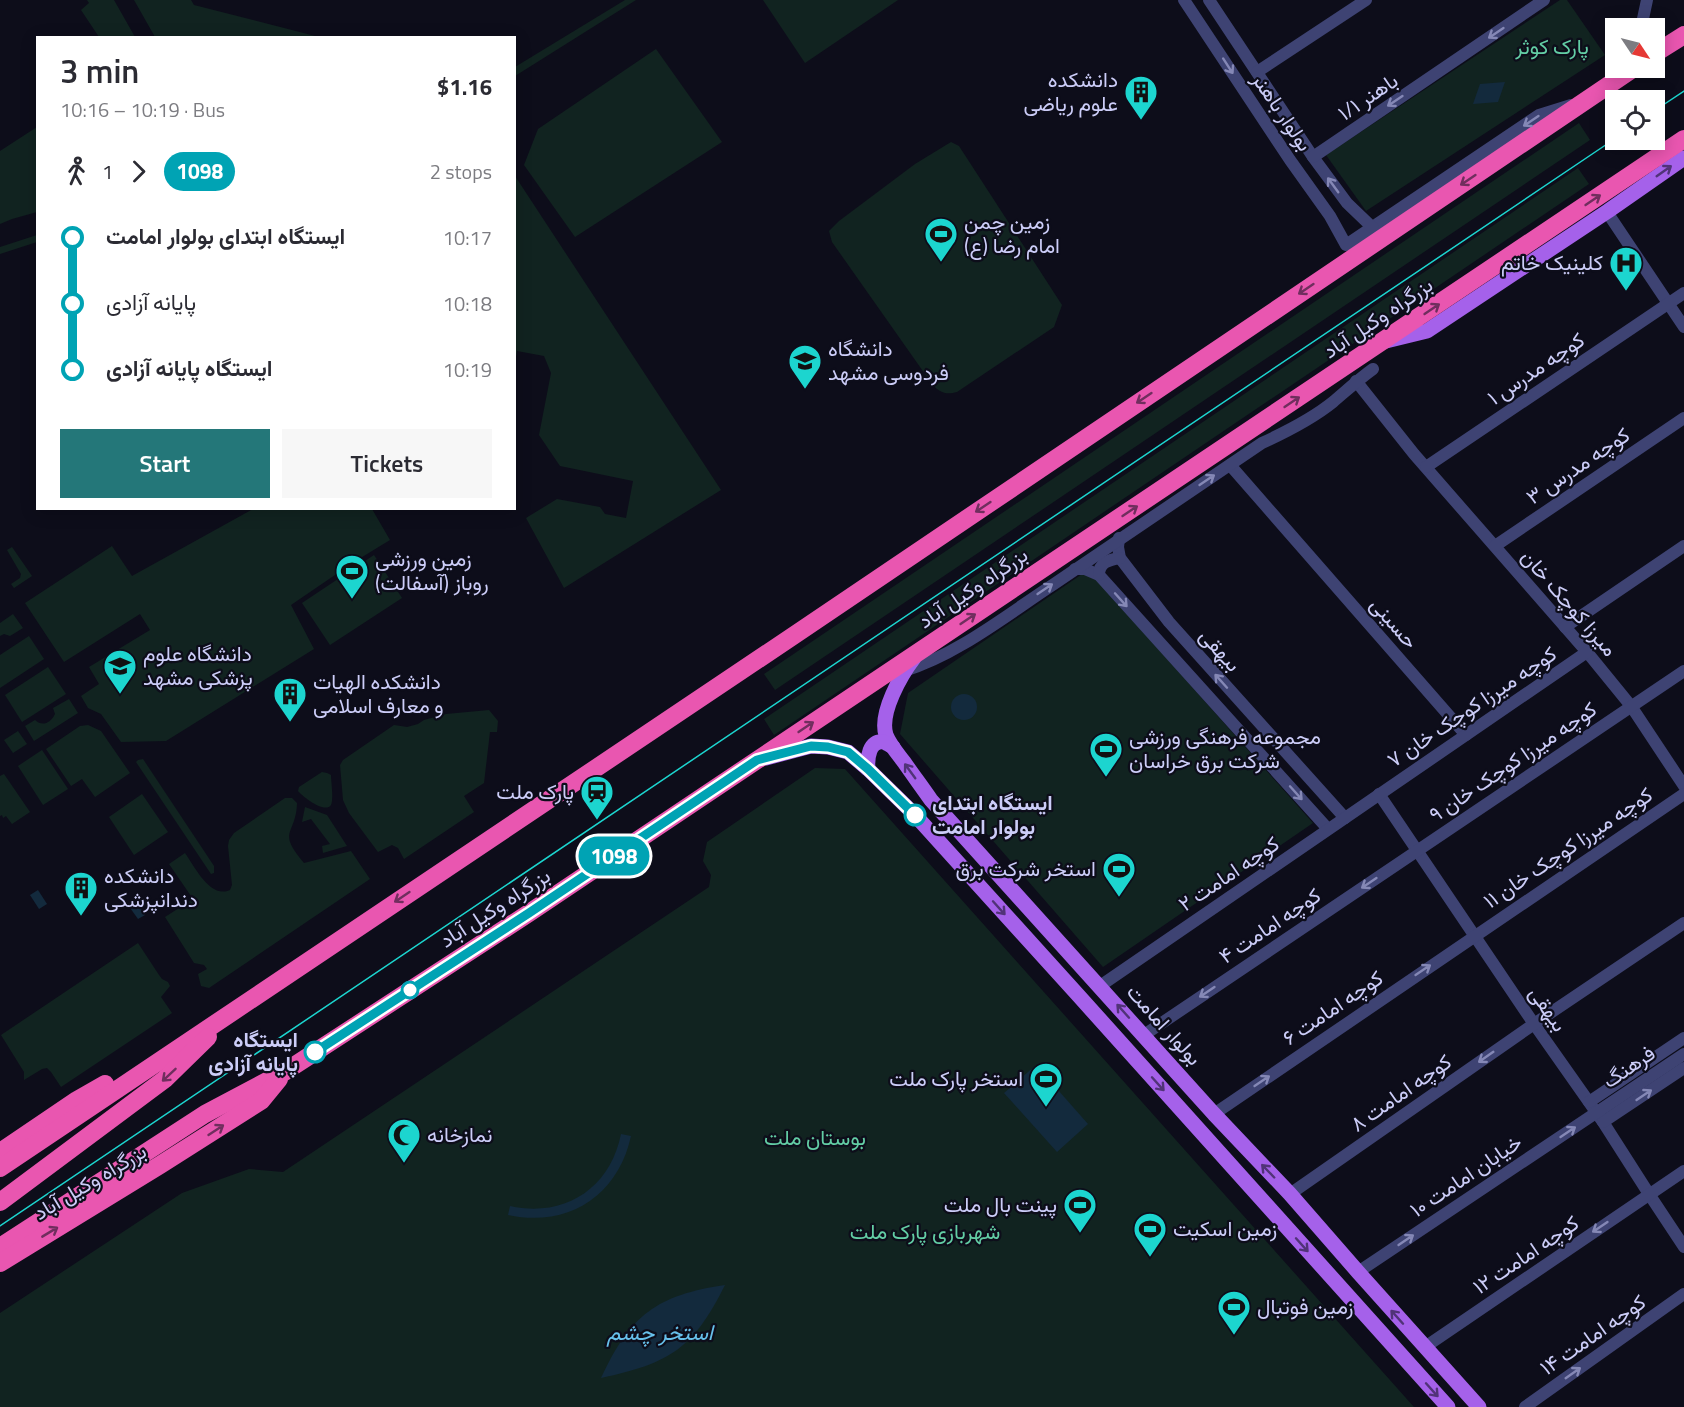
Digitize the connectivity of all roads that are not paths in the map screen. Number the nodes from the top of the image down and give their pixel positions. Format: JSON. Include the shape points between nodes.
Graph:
{"nodes":[{"id":1,"x":1184,"y":0,"type":"edge"},
{"id":2,"x":1209,"y":0,"type":"edge"},
{"id":3,"x":1366,"y":0,"type":"edge"},
{"id":4,"x":1544,"y":0,"type":"edge"},
{"id":5,"x":1647,"y":0,"type":"edge"},
{"id":6,"x":1643,"y":18,"type":"edge"},
{"id":7,"x":1224,"y":22,"type":"junction"},
{"id":8,"x":1207,"y":34,"type":"junction"},
{"id":9,"x":1684,"y":35,"type":"edge"},
{"id":10,"x":1665,"y":47,"type":"edge"},
{"id":11,"x":1257,"y":72,"type":"junction"},
{"id":12,"x":1608,"y":78,"type":"edge"},
{"id":13,"x":1619,"y":78,"type":"edge"},
{"id":14,"x":1586,"y":100,"type":"junction"},
{"id":15,"x":1684,"y":139,"type":"edge"},
{"id":16,"x":1313,"y":157,"type":"junction"},
{"id":17,"x":1684,"y":158,"type":"edge"},
{"id":18,"x":1423,"y":194,"type":"junction"},
{"id":19,"x":1444,"y":196,"type":"junction"},
{"id":20,"x":1347,"y":203,"type":"junction"},
{"id":21,"x":1608,"y":211,"type":"junction"},
{"id":22,"x":1330,"y":216,"type":"junction"},
{"id":23,"x":1373,"y":228,"type":"junction"},
{"id":24,"x":1684,"y":293,"type":"edge"},
{"id":25,"x":1669,"y":304,"type":"junction"},
{"id":26,"x":1684,"y":327,"type":"edge"},
{"id":27,"x":1383,"y":342,"type":"junction"},
{"id":28,"x":1373,"y":369,"type":"dead end"},
{"id":29,"x":1356,"y":381,"type":"junction"},
{"id":30,"x":1684,"y":418,"type":"edge"},
{"id":31,"x":1230,"y":465,"type":"junction"},
{"id":32,"x":1426,"y":467,"type":"junction"},
{"id":33,"x":1119,"y":538,"type":"junction"},
{"id":34,"x":1495,"y":546,"type":"junction"},
{"id":35,"x":1684,"y":546,"type":"edge"},
{"id":36,"x":1120,"y":558,"type":"junction"},
{"id":37,"x":1075,"y":569,"type":"junction"},
{"id":38,"x":1099,"y":575,"type":"junction"},
{"id":39,"x":1565,"y":627,"type":"junction"},
{"id":40,"x":919,"y":651,"type":"junction"},
{"id":41,"x":1587,"y":652,"type":"junction"},
{"id":42,"x":904,"y":671,"type":"junction"},
{"id":43,"x":1684,"y":671,"type":"edge"},
{"id":44,"x":1244,"y":705,"type":"junction"},
{"id":45,"x":1632,"y":706,"type":"junction"},
{"id":46,"x":1228,"y":718,"type":"junction"},
{"id":47,"x":1466,"y":735,"type":"junction"},
{"id":48,"x":893,"y":747,"type":"junction"},
{"id":49,"x":757,"y":760,"type":"junction"},
{"id":50,"x":868,"y":769,"type":"junction"},
{"id":51,"x":1684,"y":786,"type":"edge"},
{"id":52,"x":1379,"y":794,"type":"junction"},
{"id":53,"x":1684,"y":794,"type":"edge"},
{"id":54,"x":1345,"y":818,"type":"junction"},
{"id":55,"x":1329,"y":829,"type":"junction"},
{"id":56,"x":1417,"y":850,"type":"junction"},
{"id":57,"x":1684,"y":923,"type":"edge"},
{"id":58,"x":1474,"y":935,"type":"junction"},
{"id":59,"x":1100,"y":986,"type":"junction"},
{"id":60,"x":242,"y":1005,"type":"junction"},
{"id":61,"x":1534,"y":1024,"type":"junction"},
{"id":62,"x":1144,"y":1035,"type":"junction"},
{"id":63,"x":1684,"y":1038,"type":"edge"},
{"id":64,"x":1684,"y":1054,"type":"edge"},
{"id":65,"x":1684,"y":1068,"type":"edge"},
{"id":66,"x":286,"y":1071,"type":"junction"},
{"id":67,"x":1596,"y":1112,"type":"junction"},
{"id":68,"x":1214,"y":1114,"type":"junction"},
{"id":69,"x":0,"y":1152,"type":"edge"},
{"id":70,"x":0,"y":1168,"type":"edge"},
{"id":71,"x":1684,"y":1171,"type":"edge"},
{"id":72,"x":1290,"y":1194,"type":"junction"},
{"id":73,"x":1649,"y":1194,"type":"junction"},
{"id":74,"x":0,"y":1202,"type":"edge"},
{"id":75,"x":1684,"y":1246,"type":"edge"},
{"id":76,"x":0,"y":1247,"type":"edge"},
{"id":77,"x":0,"y":1263,"type":"edge"},
{"id":78,"x":1358,"y":1272,"type":"junction"},
{"id":79,"x":1684,"y":1294,"type":"edge"},
{"id":80,"x":1425,"y":1347,"type":"junction"},
{"id":81,"x":1448,"y":1407,"type":"edge"},
{"id":82,"x":1479,"y":1407,"type":"edge"},
{"id":83,"x":1525,"y":1407,"type":"edge"}],
"edges":[{"from":1,"to":8,"type":"street","name":"بولوار باهنر"},
{"from":2,"to":7,"type":"street","name":"بولوار باهنر"},
{"from":3,"to":11,"type":"street"},
{"from":4,"to":16,"type":"street","name":"باهنر ۱/۱","one_way":true},
{"from":5,"to":6,"type":"street"},
{"from":7,"to":8,"type":"street"},
{"from":7,"to":11,"type":"street","name":"بولوار باهنر"},
{"from":8,"to":22,"type":"street","name":"بولوار باهنر","one_way":true},
{"from":9,"to":10,"type":"highway"},
{"from":11,"to":16,"type":"street","name":"بولوار باهنر"},
{"from":12,"to":14,"type":"street"},
{"from":13,"to":14,"type":"highway","name":"بزرگراه وکیل آباد"},
{"from":14,"to":18,"type":"street","one_way":true,"via":[[1539,115]]},
{"from":14,"to":19,"type":"highway","name":"بزرگراه وکیل آباد","one_way":true},
{"from":27,"to":15,"type":"highway","name":"بزرگراه وکیل آباد","one_way":true},
{"from":20,"to":16,"type":"street","name":"بولوار باهنر","one_way":true},
{"from":21,"to":17,"type":"main road","one_way":true},
{"from":18,"to":19,"type":"highway"},
{"from":18,"to":23,"type":"street"},
{"from":19,"to":60,"type":"highway","name":"بزرگراه وکیل آباد","one_way":true},
{"from":20,"to":22,"type":"street","via":[[1340,214]]},
{"from":20,"to":23,"type":"street","name":"بولوار باهنر"},
{"from":21,"to":25,"type":"street"},
{"from":21,"to":27,"type":"main road","via":[[1427,331]]},
{"from":22,"to":23,"type":"street","name":"بولوار باهنر","via":[[1346,245]]},
{"from":24,"to":25,"type":"street","name":"کوچه مدرس ۱"},
{"from":25,"to":26,"type":"street"},
{"from":25,"to":32,"type":"street","name":"کوچه مدرس ۱"},
{"from":40,"to":27,"type":"highway","name":"بزرگراه وکیل آباد","one_way":true},
{"from":28,"to":29,"type":"street"},
{"from":29,"to":31,"type":"street","via":[[1325,408]]},
{"from":29,"to":32,"type":"street","name":"میرزا کوچک خان"},
{"from":30,"to":34,"type":"street","name":"کوچه مدرس ۳"},
{"from":33,"to":31,"type":"street","one_way":true},
{"from":31,"to":47,"type":"street","name":"حسینی"},
{"from":32,"to":34,"type":"street","name":"میرزا کوچک خان"},
{"from":33,"to":36,"type":"street"},
{"from":33,"to":37,"type":"street"},
{"from":34,"to":39,"type":"street","name":"میرزا کوچک خان"},
{"from":35,"to":39,"type":"street"},
{"from":36,"to":38,"type":"street","via":[[1103,564]]},
{"from":44,"to":36,"type":"street","name":"بیهقی","one_way":true,"via":[[1169,622]]},
{"from":37,"to":38,"type":"street"},
{"from":42,"to":37,"type":"street","one_way":true,"via":[[944,655]]},
{"from":38,"to":46,"type":"street","one_way":true},
{"from":39,"to":41,"type":"street","name":"میرزا کوچک خان"},
{"from":40,"to":42,"type":"main road","name":"بولوار امامت"},
{"from":49,"to":40,"type":"highway","name":"بزرگراه وکیل آباد","one_way":true},
{"from":41,"to":45,"type":"street","name":"میرزا کوچک خان"},
{"from":41,"to":47,"type":"street","name":"کوچه میرزا کوچک خان ۷"},
{"from":42,"to":48,"type":"main road","name":"بولوار امامت","via":[[886,716],[885,733]]},
{"from":43,"to":45,"type":"street","name":"کوچه میرزا کوچک خان ۹"},
{"from":44,"to":46,"type":"street"},
{"from":44,"to":54,"type":"street","name":"بیهقی"},
{"from":45,"to":51,"type":"street","name":"میرزا کوچک خان"},
{"from":45,"to":56,"type":"street","name":"کوچه میرزا کوچک خان ۹"},
{"from":46,"to":55,"type":"street","one_way":true},
{"from":47,"to":52,"type":"street","name":"کوچه میرزا کوچک خان ۷"},
{"from":48,"to":50,"type":"main road","via":[[885,742],[873,746],[868,754]]},
{"from":59,"to":48,"type":"main road","name":"بولوار امامت","one_way":true,"via":[[931,800]]},
{"from":49,"to":50,"type":"main road","name":"بولوار امامت","via":[[811,746],[828,747],[848,752]]},
{"from":49,"to":66,"type":"highway","name":"بزرگراه وکیل آباد"},
{"from":50,"to":81,"type":"main road","name":"بولوار امامت","one_way":true,"via":[[915,815]]},
{"from":52,"to":54,"type":"street","name":"کوچه امامت ۲"},
{"from":52,"to":56,"type":"street","name":"بیهقی"},
{"from":53,"to":58,"type":"street","name":"کوچه میرزا کوچک خان ۱۱"},
{"from":54,"to":55,"type":"street","name":"کوچه امامت ۲"},
{"from":55,"to":59,"type":"street","name":"کوچه امامت ۲"},
{"from":56,"to":58,"type":"street","name":"بیهقی"},
{"from":56,"to":62,"type":"street","name":"کوچه امامت ۴","one_way":true},
{"from":57,"to":61,"type":"street","name":"کوچه امامت ۸"},
{"from":58,"to":61,"type":"street","name":"بیهقی"},
{"from":68,"to":58,"type":"street","name":"کوچه امامت ۶","one_way":true},
{"from":62,"to":59,"type":"main road","name":"بولوار امامت","one_way":true},
{"from":60,"to":69,"type":"highway","via":[[77,1100]]},
{"from":60,"to":70,"type":"highway","name":"بزرگراه وکیل آباد"},
{"from":60,"to":74,"type":"highway","name":"بزرگراه وکیل آباد","one_way":true,"via":[[165,1079]]},
{"from":61,"to":67,"type":"street","name":"بیهقی"},
{"from":61,"to":72,"type":"street","name":"کوچه امامت ۸","one_way":true},
{"from":62,"to":68,"type":"main road","name":"بولوار امامت"},
{"from":63,"to":67,"type":"street"},
{"from":64,"to":67,"type":"street","name":"فرهنگ"},
{"from":67,"to":65,"type":"street","one_way":true},
{"from":66,"to":76,"type":"highway","name":"بزرگراه وکیل آباد","via":[[205,1114]]},
{"from":77,"to":66,"type":"highway","name":"بزرگراه وکیل آباد","one_way":true,"via":[[261,1101]]},
{"from":67,"to":73,"type":"street","name":"بیهقی"},
{"from":78,"to":67,"type":"street","name":"خیابان امامت ۱۰","one_way":true},
{"from":72,"to":68,"type":"main road","name":"بولوار امامت","one_way":true},
{"from":71,"to":73,"type":"street","name":"کوچه امامت ۱۲"},
{"from":72,"to":78,"type":"main road","name":"بولوار امامت"},
{"from":73,"to":75,"type":"street","name":"بیهقی"},
{"from":73,"to":80,"type":"street","name":"کوچه امامت ۱۲","one_way":true},
{"from":80,"to":78,"type":"main road","name":"بولوار امامت","one_way":true},
{"from":83,"to":79,"type":"street","name":"کوچه امامت ۱۴","one_way":true},
{"from":80,"to":82,"type":"main road","name":"بولوار امامت"}]}
